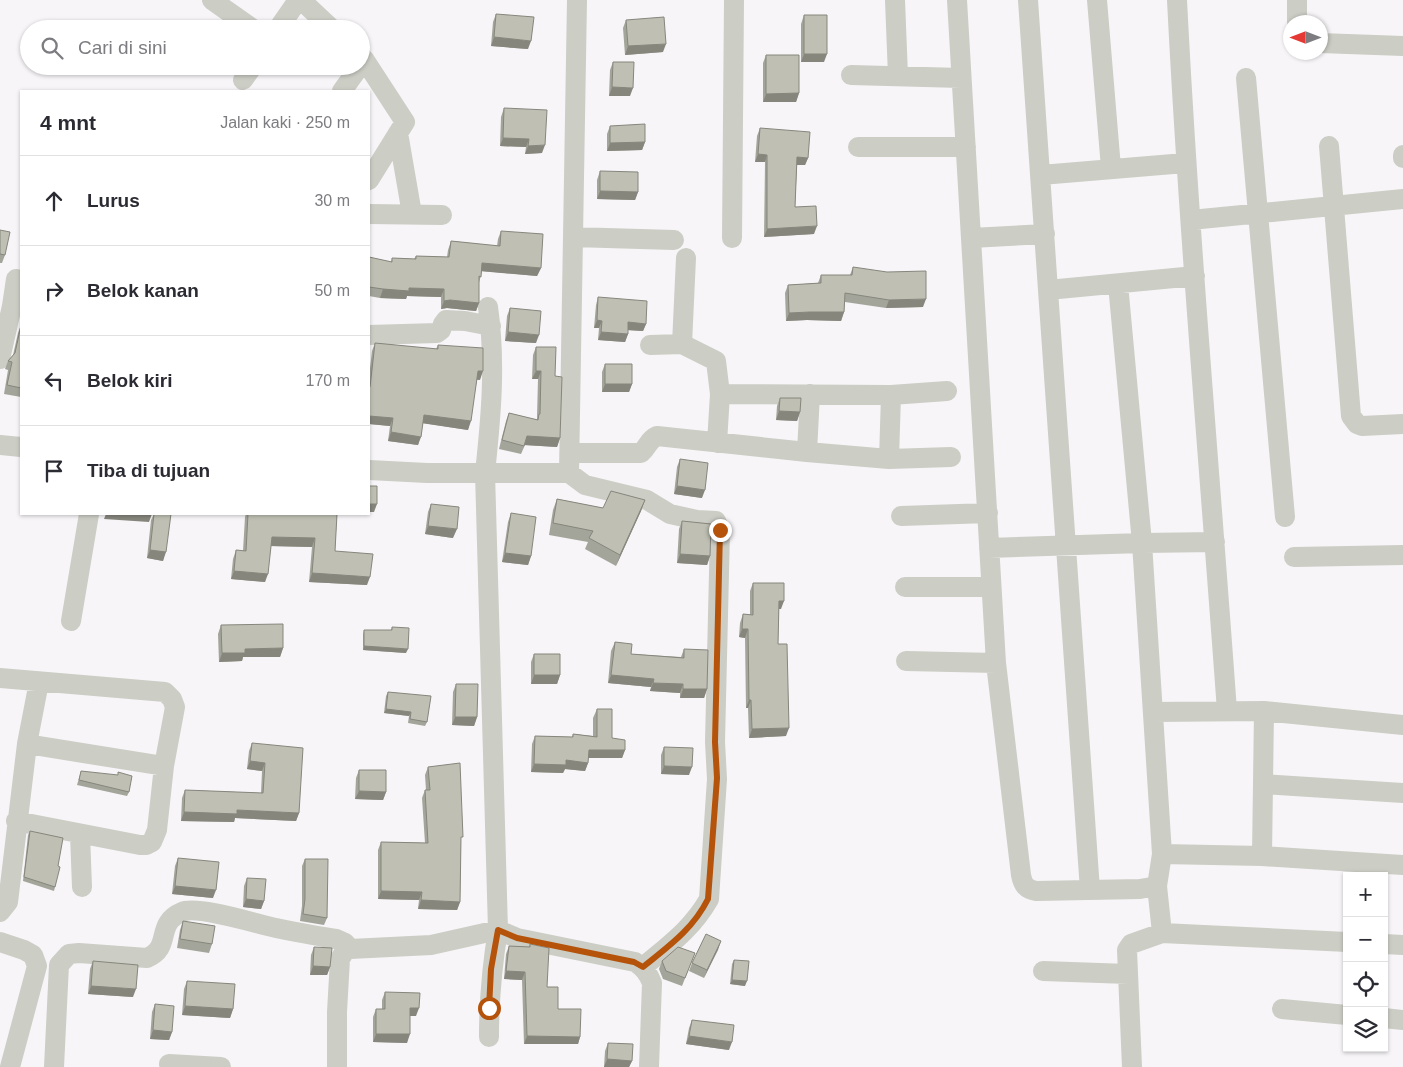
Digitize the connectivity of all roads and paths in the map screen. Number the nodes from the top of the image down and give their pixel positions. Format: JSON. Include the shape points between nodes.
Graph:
{"nodes":[{"id":1,"x":212,"y":0,"type":"edge"},
{"id":2,"x":300,"y":0,"type":"edge"},
{"id":3,"x":576,"y":0,"type":"edge"},
{"id":4,"x":734,"y":0,"type":"edge"},
{"id":5,"x":895,"y":0,"type":"edge"},
{"id":6,"x":956,"y":0,"type":"edge"},
{"id":7,"x":1028,"y":0,"type":"edge"},
{"id":8,"x":1098,"y":0,"type":"edge"},
{"id":9,"x":1177,"y":0,"type":"edge"},
{"id":10,"x":1297,"y":0,"type":"edge"},
{"id":11,"x":1297,"y":15,"type":"edge"},
{"id":12,"x":240,"y":20,"type":"edge"},
{"id":13,"x":285,"y":20,"type":"edge"},
{"id":14,"x":322,"y":20,"type":"edge"},
{"id":15,"x":1328,"y":43,"type":"edge"},
{"id":16,"x":1403,"y":46,"type":"edge"},
{"id":17,"x":370,"y":72,"type":"edge"},
{"id":18,"x":353,"y":75,"type":"edge"},
{"id":19,"x":851,"y":75,"type":"dead end"},
{"id":20,"x":898,"y":76,"type":"junction"},
{"id":21,"x":961,"y":78,"type":"junction"},
{"id":22,"x":1246,"y":78,"type":"dead end"},
{"id":23,"x":343,"y":90,"type":"edge"},
{"id":24,"x":398,"y":133,"type":"junction"},
{"id":25,"x":1329,"y":146,"type":"dead end"},
{"id":26,"x":858,"y":147,"type":"dead end"},
{"id":27,"x":966,"y":147,"type":"junction"},
{"id":28,"x":1186,"y":163,"type":"junction"},
{"id":29,"x":1111,"y":168,"type":"junction"},
{"id":30,"x":1041,"y":175,"type":"junction"},
{"id":31,"x":370,"y":178,"type":"edge"},
{"id":32,"x":1403,"y":199,"type":"edge"},
{"id":33,"x":1335,"y":207,"type":"junction"},
{"id":34,"x":1258,"y":213,"type":"junction"},
{"id":35,"x":370,"y":214,"type":"edge"},
{"id":36,"x":412,"y":214,"type":"junction"},
{"id":37,"x":442,"y":215,"type":"dead end"},
{"id":38,"x":1191,"y":220,"type":"junction"},
{"id":39,"x":1044,"y":234,"type":"junction"},
{"id":40,"x":573,"y":237,"type":"junction"},
{"id":41,"x":732,"y":238,"type":"dead end"},
{"id":42,"x":971,"y":238,"type":"junction"},
{"id":43,"x":674,"y":240,"type":"dead end"},
{"id":44,"x":686,"y":258,"type":"dead end"},
{"id":45,"x":1195,"y":276,"type":"junction"},
{"id":46,"x":16,"y":279,"type":"dead end"},
{"id":47,"x":1118,"y":284,"type":"junction"},
{"id":48,"x":1048,"y":290,"type":"junction"},
{"id":49,"x":370,"y":336,"type":"edge"},
{"id":50,"x":682,"y":344,"type":"junction"},
{"id":51,"x":650,"y":345,"type":"dead end"},
{"id":52,"x":0,"y":359,"type":"edge"},
{"id":53,"x":946,"y":391,"type":"dead end"},
{"id":54,"x":720,"y":394,"type":"junction"},
{"id":55,"x":810,"y":394,"type":"junction"},
{"id":56,"x":891,"y":395,"type":"junction"},
{"id":57,"x":1403,"y":424,"type":"edge"},
{"id":58,"x":717,"y":443,"type":"junction"},
{"id":59,"x":0,"y":445,"type":"edge"},
{"id":60,"x":20,"y":447,"type":"edge"},
{"id":61,"x":808,"y":452,"type":"junction"},
{"id":62,"x":570,"y":453,"type":"junction"},
{"id":63,"x":951,"y":457,"type":"dead end"},
{"id":64,"x":889,"y":459,"type":"junction"},
{"id":65,"x":370,"y":470,"type":"edge"},
{"id":66,"x":485,"y":473,"type":"junction"},
{"id":67,"x":569,"y":473,"type":"junction"},
{"id":68,"x":988,"y":513,"type":"junction"},
{"id":69,"x":89,"y":515,"type":"edge"},
{"id":70,"x":901,"y":516,"type":"dead end"},
{"id":71,"x":1285,"y":517,"type":"dead end"},
{"id":72,"x":1142,"y":542,"type":"junction"},
{"id":73,"x":1215,"y":542,"type":"junction"},
{"id":74,"x":1067,"y":546,"type":"junction"},
{"id":75,"x":989,"y":548,"type":"junction"},
{"id":76,"x":1403,"y":555,"type":"edge"},
{"id":77,"x":1294,"y":558,"type":"dead end"},
{"id":78,"x":906,"y":587,"type":"dead end"},
{"id":79,"x":991,"y":587,"type":"junction"},
{"id":80,"x":71,"y":621,"type":"dead end"},
{"id":81,"x":906,"y":661,"type":"dead end"},
{"id":82,"x":996,"y":663,"type":"junction"},
{"id":83,"x":0,"y":678,"type":"edge"},
{"id":84,"x":39,"y":682,"type":"junction"},
{"id":85,"x":1228,"y":711,"type":"junction"},
{"id":86,"x":1264,"y":711,"type":"junction"},
{"id":87,"x":1153,"y":712,"type":"junction"},
{"id":88,"x":1403,"y":725,"type":"edge"},
{"id":89,"x":27,"y":744,"type":"junction"},
{"id":90,"x":164,"y":766,"type":"junction"},
{"id":91,"x":1263,"y":784,"type":"junction"},
{"id":92,"x":1403,"y":793,"type":"edge"},
{"id":93,"x":16,"y":821,"type":"junction"},
{"id":94,"x":80,"y":834,"type":"junction"},
{"id":95,"x":1162,"y":854,"type":"junction"},
{"id":96,"x":1262,"y":856,"type":"junction"},
{"id":97,"x":1403,"y":865,"type":"edge"},
{"id":98,"x":1157,"y":886,"type":"junction"},
{"id":99,"x":82,"y":887,"type":"dead end"},
{"id":100,"x":1090,"y":890,"type":"junction"},
{"id":101,"x":0,"y":912,"type":"edge"},
{"id":102,"x":498,"y":930,"type":"junction"},
{"id":103,"x":1162,"y":933,"type":"junction"},
{"id":104,"x":0,"y":942,"type":"edge"},
{"id":105,"x":1343,"y":942,"type":"edge"},
{"id":106,"x":1388,"y":944,"type":"edge"},
{"id":107,"x":1403,"y":945,"type":"edge"},
{"id":108,"x":350,"y":948,"type":"junction"},
{"id":109,"x":643,"y":967,"type":"junction"},
{"id":110,"x":1043,"y":971,"type":"dead end"},
{"id":111,"x":1128,"y":974,"type":"junction"},
{"id":112,"x":1282,"y":1009,"type":"dead end"},
{"id":113,"x":1343,"y":1015,"type":"edge"},
{"id":114,"x":1388,"y":1018,"type":"edge"},
{"id":115,"x":1403,"y":1020,"type":"edge"},
{"id":116,"x":489,"y":1037,"type":"dead end"},
{"id":117,"x":169,"y":1064,"type":"dead end"},
{"id":118,"x":10,"y":1067,"type":"edge"},
{"id":119,"x":54,"y":1067,"type":"edge"},
{"id":120,"x":222,"y":1067,"type":"edge"},
{"id":121,"x":337,"y":1067,"type":"edge"},
{"id":122,"x":649,"y":1067,"type":"edge"},
{"id":123,"x":1132,"y":1067,"type":"edge"}],
"edges":[{"from":1,"to":12,"type":"street"},
{"from":2,"to":13,"type":"street"},
{"from":2,"to":14,"type":"street"},
{"from":3,"to":40,"type":"street"},
{"from":4,"to":41,"type":"street"},
{"from":5,"to":20,"type":"street"},
{"from":6,"to":21,"type":"street"},
{"from":7,"to":30,"type":"street"},
{"from":8,"to":29,"type":"street"},
{"from":9,"to":28,"type":"street"},
{"from":10,"to":11,"type":"street"},
{"from":15,"to":16,"type":"street"},
{"from":17,"to":24,"type":"street","via":[[405,122]]},
{"from":18,"to":23,"type":"street"},
{"from":19,"to":20,"type":"street"},
{"from":20,"to":21,"type":"street"},
{"from":21,"to":27,"type":"street"},
{"from":22,"to":34,"type":"street"},
{"from":24,"to":31,"type":"street"},
{"from":24,"to":36,"type":"street"},
{"from":25,"to":33,"type":"street"},
{"from":26,"to":27,"type":"street"},
{"from":27,"to":42,"type":"street"},
{"from":28,"to":29,"type":"street"},
{"from":28,"to":38,"type":"street"},
{"from":29,"to":30,"type":"street"},
{"from":30,"to":39,"type":"street"},
{"from":32,"to":33,"type":"street"},
{"from":33,"to":34,"type":"street"},
{"from":33,"to":57,"type":"street","via":[[1351,416],[1362,426]]},
{"from":34,"to":38,"type":"street"},
{"from":34,"to":71,"type":"street"},
{"from":35,"to":36,"type":"street"},
{"from":36,"to":37,"type":"street"},
{"from":38,"to":45,"type":"street"},
{"from":39,"to":42,"type":"street"},
{"from":39,"to":48,"type":"street"},
{"from":40,"to":43,"type":"street"},
{"from":40,"to":62,"type":"street"},
{"from":42,"to":68,"type":"street"},
{"from":44,"to":50,"type":"street"},
{"from":45,"to":47,"type":"street"},
{"from":45,"to":73,"type":"street"},
{"from":46,"to":52,"type":"street"},
{"from":47,"to":48,"type":"street"},
{"from":47,"to":72,"type":"street"},
{"from":48,"to":74,"type":"street"},
{"from":49,"to":66,"type":"street","via":[[437,333],[446,320],[465,321],[490,316],[492,408]]},
{"from":50,"to":51,"type":"street"},
{"from":50,"to":54,"type":"street","via":[[716,361]]},
{"from":53,"to":56,"type":"street"},
{"from":54,"to":55,"type":"street"},
{"from":54,"to":58,"type":"street"},
{"from":55,"to":56,"type":"street"},
{"from":55,"to":61,"type":"street"},
{"from":56,"to":64,"type":"street"},
{"from":58,"to":61,"type":"street"},
{"from":58,"to":62,"type":"street","via":[[657,436],[641,453]]},
{"from":59,"to":60,"type":"street"},
{"from":61,"to":64,"type":"street"},
{"from":62,"to":67,"type":"street"},
{"from":63,"to":64,"type":"street"},
{"from":65,"to":66,"type":"street"},
{"from":66,"to":67,"type":"street"},
{"from":66,"to":102,"type":"street"},
{"from":67,"to":109,"type":"street","via":[[585,485],[647,500],[670,514],[716,521],[720,530],[717,778],[708,899],[689,929]]},
{"from":68,"to":70,"type":"street"},
{"from":68,"to":75,"type":"street"},
{"from":69,"to":80,"type":"street"},
{"from":72,"to":73,"type":"street"},
{"from":72,"to":74,"type":"street"},
{"from":72,"to":87,"type":"street"},
{"from":73,"to":85,"type":"street"},
{"from":74,"to":75,"type":"street"},
{"from":74,"to":100,"type":"street"},
{"from":75,"to":79,"type":"street"},
{"from":76,"to":77,"type":"street"},
{"from":78,"to":79,"type":"street"},
{"from":79,"to":82,"type":"street"},
{"from":81,"to":82,"type":"street"},
{"from":82,"to":100,"type":"street","via":[[1022,881],[1029,890],[1036,891]]},
{"from":83,"to":84,"type":"street"},
{"from":84,"to":89,"type":"street"},
{"from":84,"to":90,"type":"street","via":[[165,692],[175,707]]},
{"from":85,"to":86,"type":"street"},
{"from":85,"to":87,"type":"street"},
{"from":86,"to":88,"type":"street"},
{"from":86,"to":91,"type":"street"},
{"from":87,"to":95,"type":"street"},
{"from":89,"to":90,"type":"street"},
{"from":89,"to":93,"type":"street"},
{"from":90,"to":94,"type":"street","via":[[157,830],[152,842],[140,845]]},
{"from":91,"to":92,"type":"street"},
{"from":91,"to":96,"type":"street"},
{"from":93,"to":94,"type":"street"},
{"from":93,"to":101,"type":"street","via":[[8,902]]},
{"from":94,"to":99,"type":"street"},
{"from":95,"to":96,"type":"street"},
{"from":95,"to":98,"type":"street"},
{"from":96,"to":97,"type":"street"},
{"from":98,"to":100,"type":"street"},
{"from":98,"to":103,"type":"street"},
{"from":102,"to":108,"type":"street","via":[[431,945]]},
{"from":102,"to":109,"type":"street","via":[[517,938],[634,962]]},
{"from":102,"to":116,"type":"street","via":[[491,969]]},
{"from":103,"to":105,"type":"street"},
{"from":103,"to":111,"type":"street","via":[[1128,946]]},
{"from":104,"to":118,"type":"street","via":[[33,955],[37,966]]},
{"from":106,"to":107,"type":"street"},
{"from":108,"to":119,"type":"street","via":[[336,940],[216,914],[184,911],[165,927],[157,954],[147,958],[69,954],[59,965]]},
{"from":108,"to":121,"type":"street","via":[[340,959]]},
{"from":109,"to":122,"type":"street","via":[[652,983]]},
{"from":110,"to":111,"type":"street"},
{"from":111,"to":123,"type":"street"},
{"from":112,"to":113,"type":"street"},
{"from":114,"to":115,"type":"street"},
{"from":117,"to":120,"type":"street"}]}
